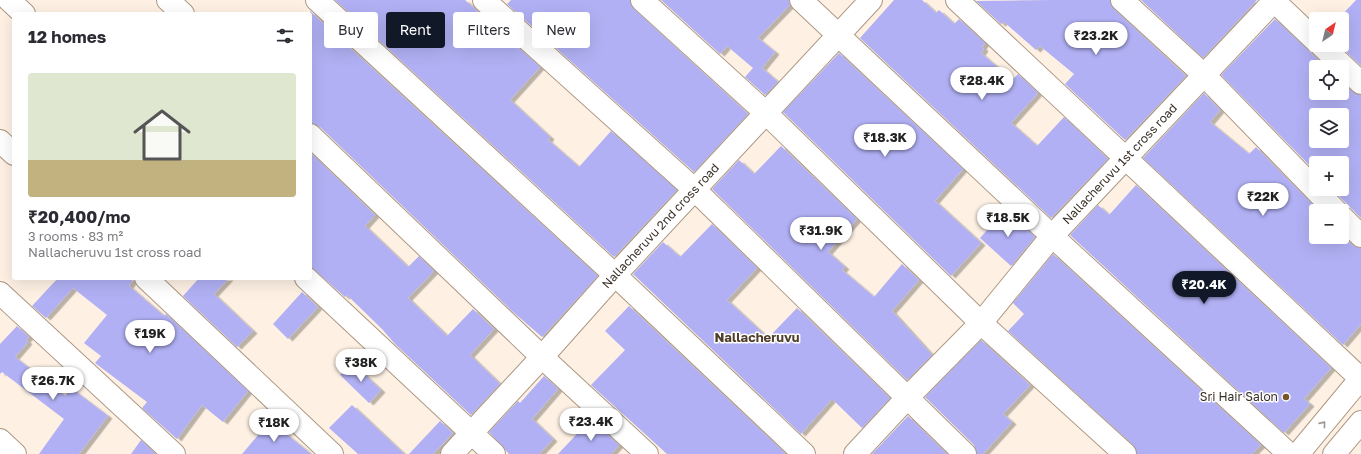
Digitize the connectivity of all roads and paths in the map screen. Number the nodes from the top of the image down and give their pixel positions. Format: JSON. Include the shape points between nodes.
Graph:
{"nodes":[{"id":1,"x":9,"y":0,"type":"edge"},
{"id":2,"x":168,"y":0,"type":"edge"},
{"id":3,"x":317,"y":0,"type":"edge"},
{"id":4,"x":484,"y":0,"type":"edge"},
{"id":5,"x":642,"y":0,"type":"edge"},
{"id":6,"x":801,"y":0,"type":"edge"},
{"id":7,"x":871,"y":0,"type":"edge"},
{"id":8,"x":957,"y":0,"type":"edge"},
{"id":9,"x":1122,"y":0,"type":"edge"},
{"id":10,"x":1274,"y":0,"type":"edge"},
{"id":11,"x":22,"y":12,"type":"edge"},
{"id":12,"x":181,"y":12,"type":"edge"},
{"id":13,"x":1309,"y":33,"type":"edge"},
{"id":14,"x":838,"y":35,"type":"junction"},
{"id":15,"x":1328,"y":52,"type":"edge"},
{"id":16,"x":1204,"y":75,"type":"junction"},
{"id":17,"x":1361,"y":83,"type":"edge"},
{"id":18,"x":766,"y":113,"type":"junction"},
{"id":19,"x":312,"y":137,"type":"edge"},
{"id":20,"x":0,"y":141,"type":"edge"},
{"id":21,"x":12,"y":152,"type":"edge"},
{"id":22,"x":1125,"y":158,"type":"junction"},
{"id":23,"x":696,"y":190,"type":"junction"},
{"id":24,"x":1329,"y":204,"type":"edge"},
{"id":25,"x":1349,"y":224,"type":"edge"},
{"id":26,"x":1052,"y":236,"type":"junction"},
{"id":27,"x":1361,"y":236,"type":"edge"},
{"id":28,"x":615,"y":275,"type":"junction"},
{"id":29,"x":148,"y":280,"type":"edge"},
{"id":30,"x":308,"y":280,"type":"edge"},
{"id":31,"x":0,"y":293,"type":"edge"},
{"id":32,"x":981,"y":323,"type":"junction"},
{"id":33,"x":542,"y":357,"type":"junction"},
{"id":34,"x":1361,"y":378,"type":"edge"},
{"id":35,"x":907,"y":398,"type":"junction"},
{"id":36,"x":1361,"y":422,"type":"edge"},
{"id":37,"x":471,"y":433,"type":"junction"},
{"id":38,"x":0,"y":440,"type":"edge"},
{"id":39,"x":15,"y":454,"type":"edge"},
{"id":40,"x":174,"y":454,"type":"edge"},
{"id":41,"x":332,"y":454,"type":"edge"},
{"id":42,"x":452,"y":454,"type":"edge"},
{"id":43,"x":494,"y":454,"type":"edge"},
{"id":44,"x":647,"y":454,"type":"edge"},
{"id":45,"x":804,"y":454,"type":"edge"},
{"id":46,"x":855,"y":454,"type":"edge"},
{"id":47,"x":965,"y":454,"type":"edge"},
{"id":48,"x":1125,"y":454,"type":"edge"},
{"id":49,"x":1289,"y":454,"type":"edge"},
{"id":50,"x":1298,"y":454,"type":"edge"},
{"id":51,"x":1334,"y":454,"type":"edge"}],
"edges":[{"from":1,"to":11,"type":"street"},
{"from":2,"to":12,"type":"street"},
{"from":3,"to":28,"type":"street"},
{"from":4,"to":23,"type":"street"},
{"from":5,"to":18,"type":"street"},
{"from":6,"to":14,"type":"street"},
{"from":7,"to":14,"type":"street","name":"Nallacheruvu 2nd cross road"},
{"from":8,"to":22,"type":"street"},
{"from":9,"to":16,"type":"street"},
{"from":10,"to":13,"type":"street"},
{"from":10,"to":16,"type":"street","name":"Nallacheruvu 1st cross road"},
{"from":14,"to":18,"type":"street","name":"Nallacheruvu 2nd cross road"},
{"from":14,"to":26,"type":"street"},
{"from":15,"to":17,"type":"street"},
{"from":16,"to":22,"type":"street","name":"Nallacheruvu 1st cross road"},
{"from":16,"to":24,"type":"street"},
{"from":18,"to":23,"type":"street","name":"Nallacheruvu 2nd cross road"},
{"from":18,"to":32,"type":"street"},
{"from":19,"to":33,"type":"street"},
{"from":20,"to":21,"type":"street"},
{"from":22,"to":26,"type":"street","name":"Nallacheruvu 1st cross road"},
{"from":22,"to":34,"type":"street"},
{"from":23,"to":28,"type":"street","name":"Nallacheruvu 2nd cross road"},
{"from":23,"to":35,"type":"street"},
{"from":25,"to":27,"type":"street"},
{"from":26,"to":32,"type":"street","name":"Nallacheruvu 1st cross road"},
{"from":26,"to":49,"type":"street"},
{"from":28,"to":33,"type":"street","name":"Nallacheruvu 2nd cross road"},
{"from":28,"to":45,"type":"street"},
{"from":29,"to":41,"type":"street"},
{"from":30,"to":37,"type":"street"},
{"from":31,"to":40,"type":"street"},
{"from":32,"to":35,"type":"street","name":"Nallacheruvu 1st cross road"},
{"from":32,"to":48,"type":"street"},
{"from":33,"to":37,"type":"street","name":"Nallacheruvu 2nd cross road"},
{"from":33,"to":44,"type":"street"},
{"from":50,"to":34,"type":"street","one_way":true},
{"from":35,"to":46,"type":"street","name":"Nallacheruvu 1st cross road"},
{"from":35,"to":47,"type":"street"},
{"from":36,"to":51,"type":"street"},
{"from":37,"to":42,"type":"street","name":"Nallacheruvu 2nd cross road"},
{"from":37,"to":43,"type":"street"},
{"from":38,"to":39,"type":"street"}]}
